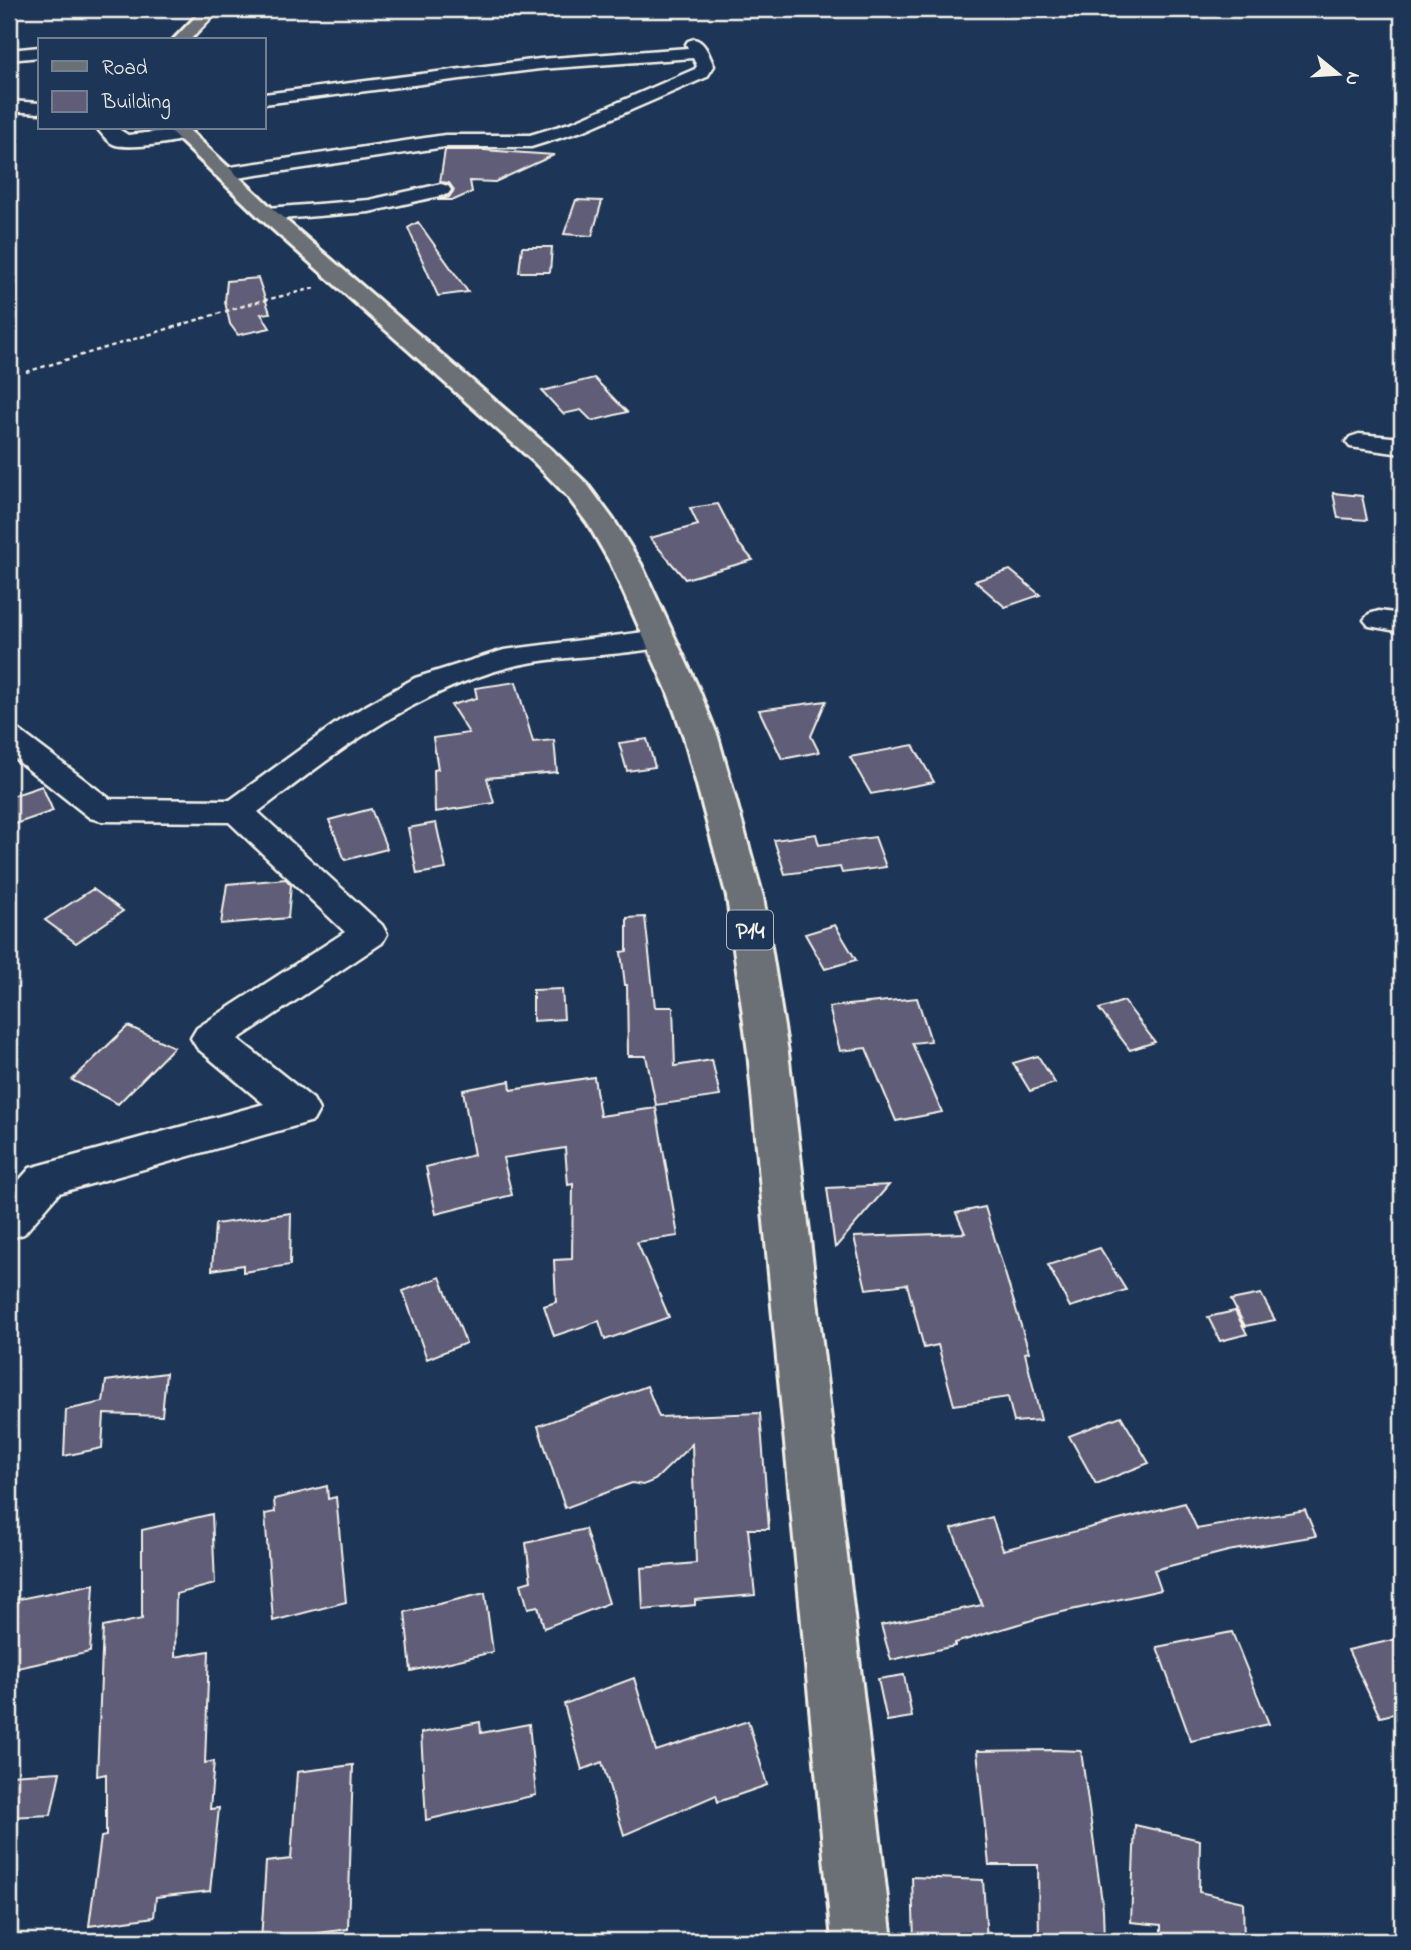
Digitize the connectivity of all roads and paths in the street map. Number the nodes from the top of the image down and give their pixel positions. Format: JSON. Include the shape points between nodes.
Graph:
{"nodes":[{"id":1,"x":212,"y":9,"type":"edge"},
{"id":2,"x":183,"y":38,"type":"edge"},
{"id":3,"x":38,"y":52,"type":"edge"},
{"id":4,"x":9,"y":55,"type":"edge"},
{"id":5,"x":266,"y":99,"type":"edge"},
{"id":6,"x":9,"y":106,"type":"edge"},
{"id":7,"x":38,"y":108,"type":"edge"},
{"id":8,"x":109,"y":130,"type":"edge"},
{"id":9,"x":179,"y":131,"type":"edge"},
{"id":10,"x":225,"y":174,"type":"junction"},
{"id":11,"x":441,"y":190,"type":"dead end"},
{"id":12,"x":267,"y":214,"type":"junction"},
{"id":13,"x":343,"y":281,"type":"junction"},
{"id":14,"x":26,"y":372,"type":"dead end"},
{"id":15,"x":1359,"y":442,"type":"dead end"},
{"id":16,"x":1402,"y":446,"type":"edge"},
{"id":17,"x":660,"y":639,"type":"junction"},
{"id":18,"x":9,"y":738,"type":"edge"},
{"id":19,"x":237,"y":811,"type":"junction"},
{"id":20,"x":9,"y":1221,"type":"edge"},
{"id":21,"x":862,"y":1941,"type":"edge"}],
"edges":[{"from":1,"to":2,"type":"main road"},
{"from":3,"to":4,"type":"street"},
{"from":5,"to":10,"type":"street","via":[[697,48],[706,66],[701,73],[579,126],[531,141],[445,141]]},
{"from":6,"to":7,"type":"street"},
{"from":8,"to":9,"type":"street","via":[[128,141]]},
{"from":9,"to":10,"type":"main road","number":"P14"},
{"from":10,"to":12,"type":"main road","number":"P14"},
{"from":11,"to":12,"type":"street","via":[[369,206]]},
{"from":12,"to":13,"type":"main road","number":"P14"},
{"from":13,"to":14,"type":"path","via":[[253,303]]},
{"from":13,"to":17,"type":"main road","number":"P14","via":[[577,491],[625,564]]},
{"from":15,"to":16,"type":"street"},
{"from":17,"to":19,"type":"street","via":[[504,659],[426,684],[350,728]]},
{"from":17,"to":21,"type":"main road","number":"P14","via":[[714,778],[749,923],[768,1052]]},
{"from":18,"to":19,"type":"street","via":[[102,810]]},
{"from":19,"to":20,"type":"street","via":[[369,934],[210,1038],[299,1110],[45,1180]]}]}
